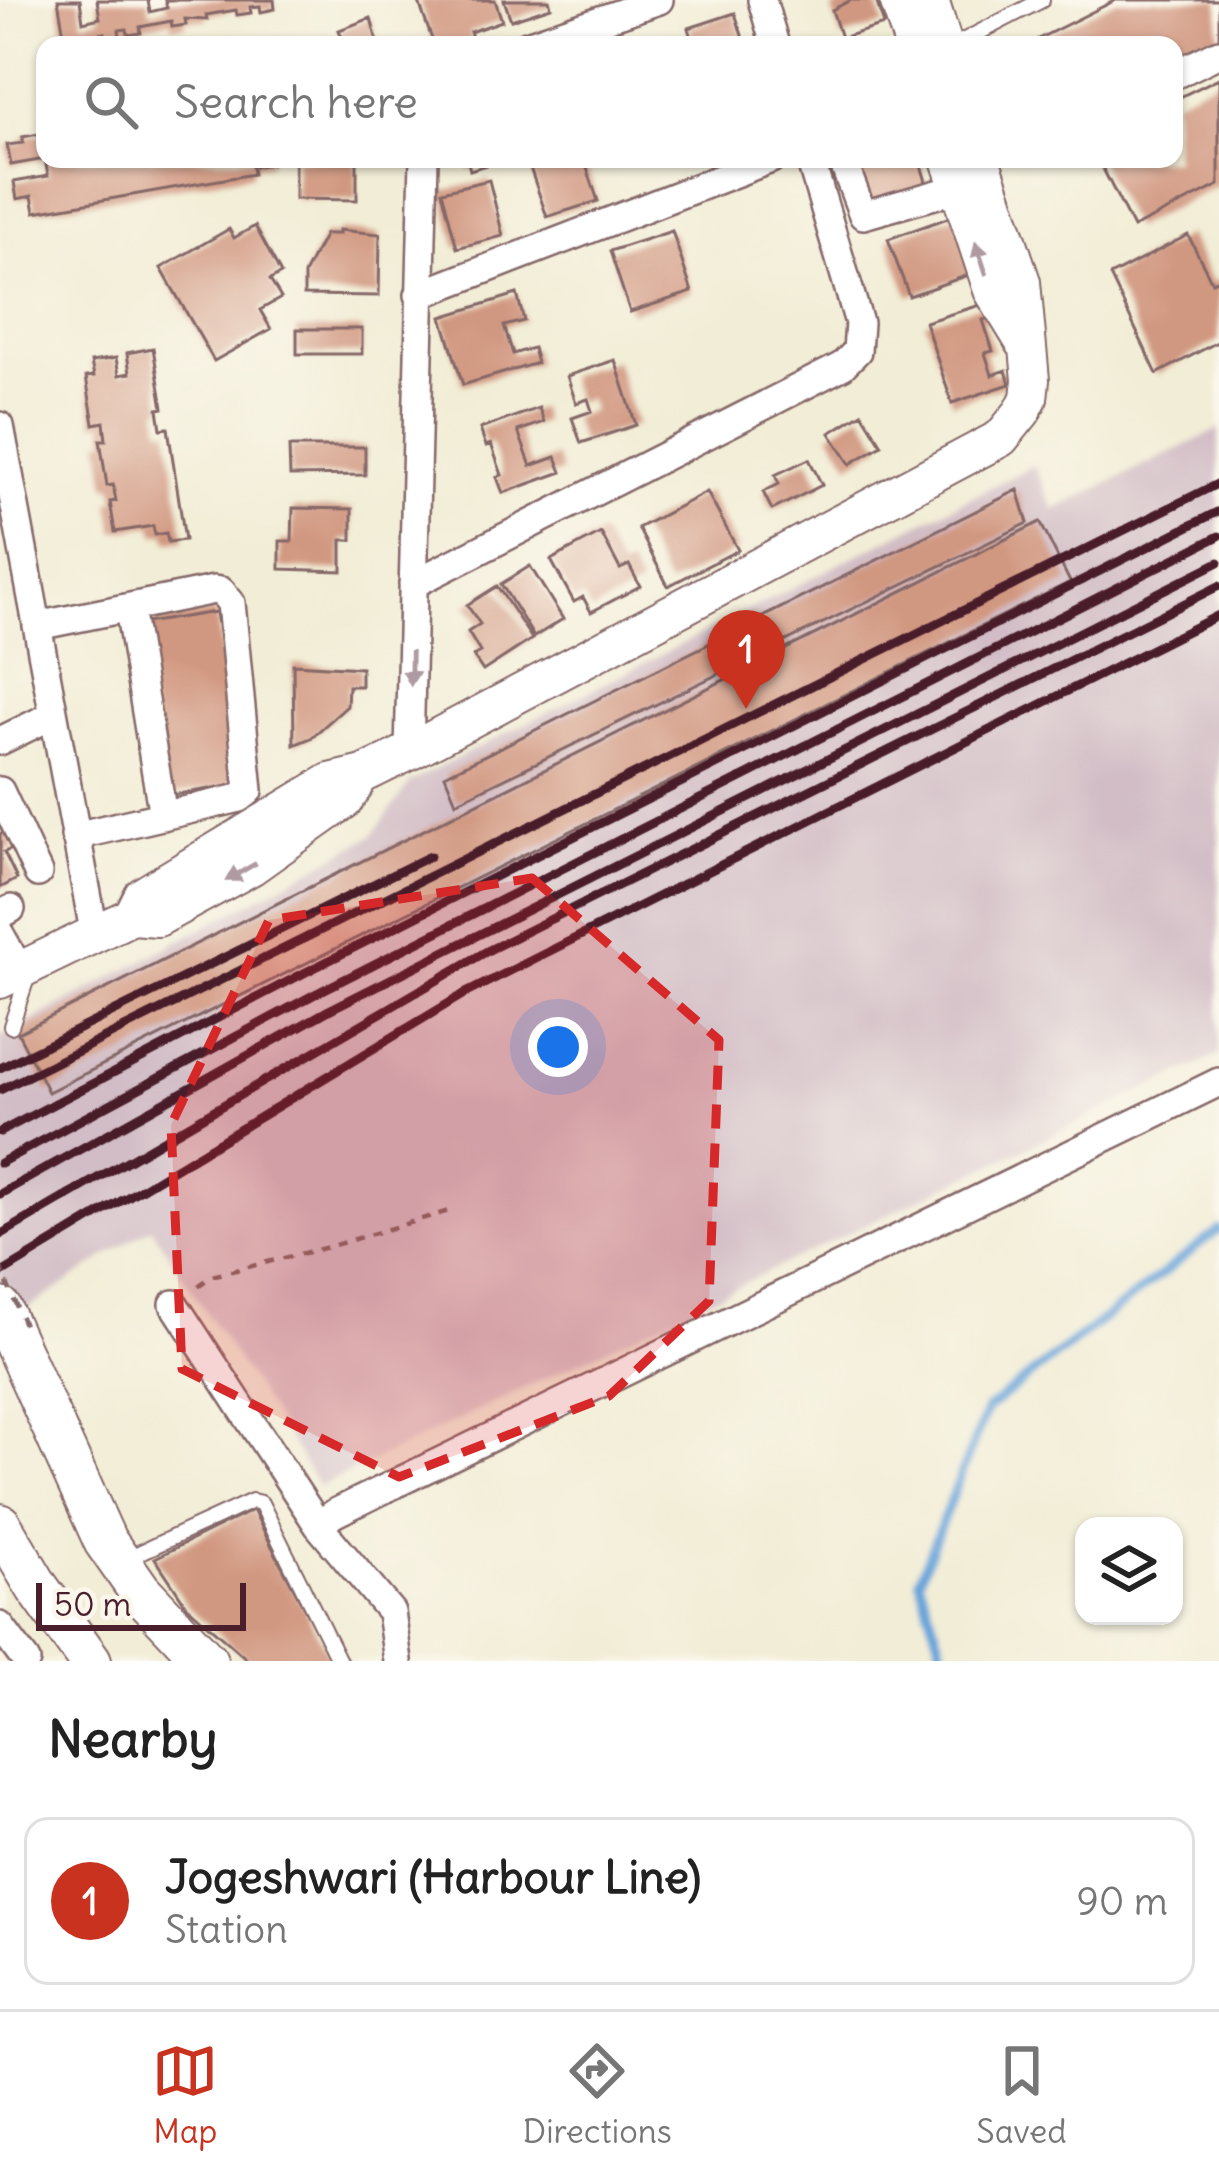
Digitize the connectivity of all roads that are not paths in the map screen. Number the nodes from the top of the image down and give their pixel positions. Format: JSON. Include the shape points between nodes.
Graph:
{"nodes":[{"id":1,"x":659,"y":0,"type":"edge"},
{"id":2,"x":762,"y":0,"type":"edge"},
{"id":3,"x":898,"y":0,"type":"edge"},
{"id":4,"x":930,"y":0,"type":"edge"},
{"id":5,"x":1042,"y":0,"type":"edge"},
{"id":6,"x":553,"y":36,"type":"edge"},
{"id":7,"x":773,"y":36,"type":"edge"},
{"id":8,"x":910,"y":36,"type":"edge"},
{"id":9,"x":941,"y":36,"type":"edge"},
{"id":10,"x":973,"y":36,"type":"edge"},
{"id":11,"x":1219,"y":53,"type":"edge"},
{"id":12,"x":1183,"y":71,"type":"edge"},
{"id":13,"x":424,"y":168,"type":"edge"},
{"id":14,"x":748,"y":168,"type":"edge"},
{"id":15,"x":813,"y":168,"type":"edge"},
{"id":16,"x":845,"y":168,"type":"edge"},
{"id":17,"x":971,"y":168,"type":"edge"},
{"id":18,"x":419,"y":295,"type":"junction"},
{"id":19,"x":0,"y":426,"type":"edge"},
{"id":20,"x":3,"y":463,"type":"edge"},
{"id":21,"x":413,"y":584,"type":"junction"},
{"id":22,"x":129,"y":608,"type":"junction"},
{"id":23,"x":37,"y":626,"type":"junction"},
{"id":24,"x":53,"y":716,"type":"junction"},
{"id":25,"x":0,"y":741,"type":"edge"},
{"id":26,"x":409,"y":752,"type":"junction"},
{"id":27,"x":0,"y":791,"type":"edge"},
{"id":28,"x":163,"y":816,"type":"junction"},
{"id":29,"x":75,"y":836,"type":"junction"},
{"id":30,"x":38,"y":873,"type":"dead end"},
{"id":31,"x":4,"y":920,"type":"edge"},
{"id":32,"x":94,"y":932,"type":"junction"},
{"id":33,"x":17,"y":972,"type":"edge"},
{"id":34,"x":11,"y":1026,"type":"dead end"},
{"id":35,"x":1219,"y":1082,"type":"edge"},
{"id":36,"x":174,"y":1304,"type":"road end"},
{"id":37,"x":12,"y":1318,"type":"edge"},
{"id":38,"x":43,"y":1368,"type":"dead end"},
{"id":39,"x":0,"y":1525,"type":"edge"},
{"id":40,"x":318,"y":1526,"type":"junction"},
{"id":41,"x":132,"y":1556,"type":"junction"},
{"id":42,"x":0,"y":1626,"type":"edge"},
{"id":43,"x":26,"y":1661,"type":"edge"},
{"id":44,"x":90,"y":1661,"type":"edge"},
{"id":45,"x":206,"y":1661,"type":"edge"},
{"id":46,"x":227,"y":1661,"type":"edge"},
{"id":47,"x":339,"y":1661,"type":"edge"},
{"id":48,"x":398,"y":1661,"type":"edge"}],
"edges":[{"from":1,"to":6,"type":"street"},
{"from":2,"to":7,"type":"street"},
{"from":3,"to":8,"type":"street"},
{"from":4,"to":9,"type":"street"},
{"from":5,"to":10,"type":"lane"},
{"from":11,"to":12,"type":"street"},
{"from":13,"to":18,"type":"street"},
{"from":14,"to":18,"type":"street"},
{"from":15,"to":21,"type":"street","via":[[860,323],[857,350],[842,366]]},
{"from":16,"to":17,"type":"street","via":[[863,215]]},
{"from":17,"to":26,"type":"street","via":[[992,290],[1028,350],[1029,398],[1012,427]]},
{"from":18,"to":21,"type":"street"},
{"from":19,"to":20,"type":"street"},
{"from":20,"to":23,"type":"street"},
{"from":21,"to":26,"type":"street","one_way":true},
{"from":22,"to":23,"type":"street"},
{"from":22,"to":28,"type":"street"},
{"from":22,"to":28,"type":"street","via":[[214,590],[231,603],[248,791]]},
{"from":23,"to":24,"type":"street"},
{"from":24,"to":25,"type":"street"},
{"from":24,"to":29,"type":"street"},
{"from":26,"to":32,"type":"street","via":[[330,782],[142,896],[132,916]]},
{"from":27,"to":30,"type":"street"},
{"from":28,"to":29,"type":"street"},
{"from":29,"to":32,"type":"street"},
{"from":31,"to":33,"type":"street"},
{"from":32,"to":33,"type":"street"},
{"from":33,"to":34,"type":"lane"},
{"from":35,"to":40,"type":"street"},
{"from":36,"to":40,"type":"street"},
{"from":37,"to":45,"type":"main road","via":[[50,1428],[105,1540]]},
{"from":38,"to":41,"type":"street"},
{"from":39,"to":44,"type":"main road"},
{"from":40,"to":48,"type":"street","via":[[391,1612]]},
{"from":41,"to":46,"type":"street"},
{"from":41,"to":47,"type":"lane","via":[[261,1503]]},
{"from":42,"to":43,"type":"street"}]}
